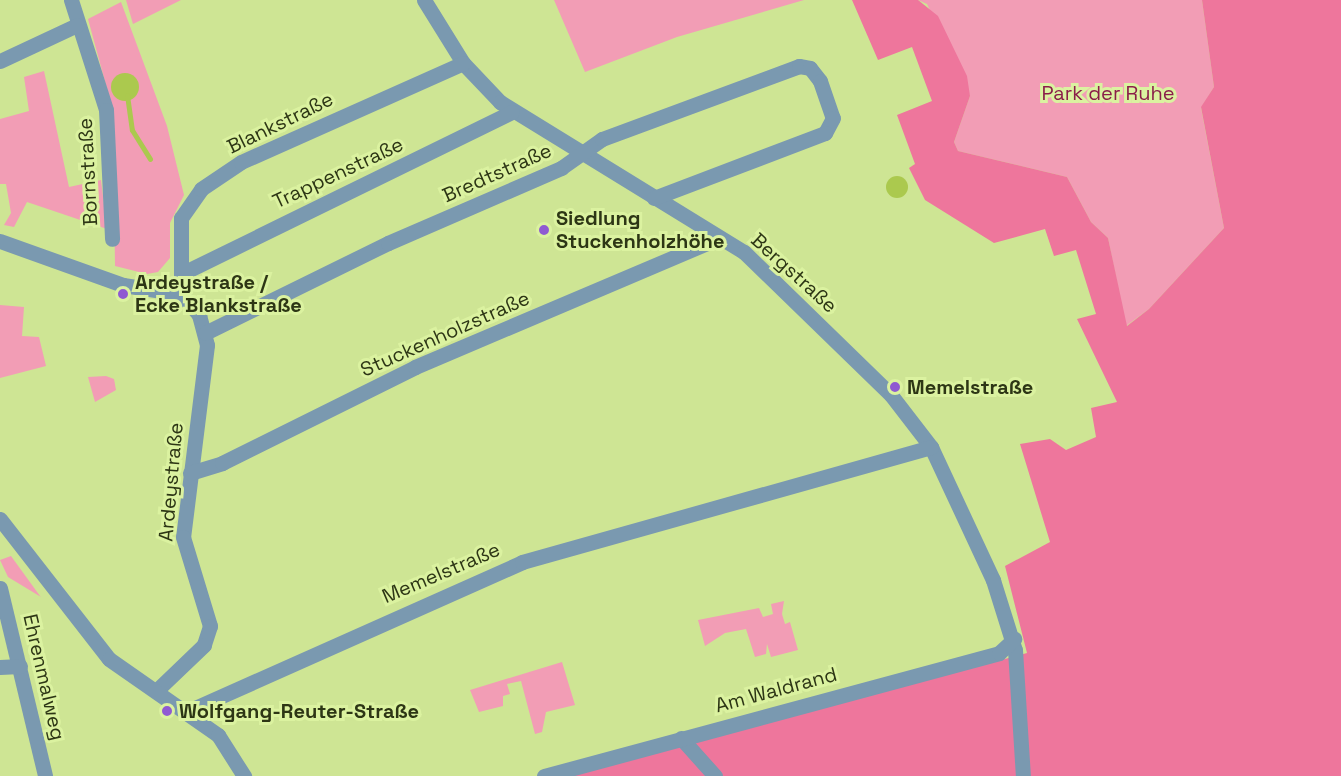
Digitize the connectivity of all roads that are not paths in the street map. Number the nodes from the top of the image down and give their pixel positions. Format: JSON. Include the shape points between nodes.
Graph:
{"nodes":[{"id":1,"x":71,"y":0,"type":"edge"},
{"id":2,"x":424,"y":0,"type":"edge"},
{"id":3,"x":77,"y":25,"type":"junction"},
{"id":4,"x":0,"y":61,"type":"edge"},
{"id":5,"x":463,"y":63,"type":"junction"},
{"id":6,"x":512,"y":112,"type":"junction"},
{"id":7,"x":581,"y":155,"type":"junction"},
{"id":8,"x":654,"y":198,"type":"junction"},
{"id":9,"x":719,"y":238,"type":"junction"},
{"id":10,"x":112,"y":239,"type":"dead end"},
{"id":11,"x":0,"y":241,"type":"edge"},
{"id":12,"x":183,"y":273,"type":"junction"},
{"id":13,"x":181,"y":294,"type":"junction"},
{"id":14,"x":205,"y":333,"type":"junction"},
{"id":15,"x":931,"y":447,"type":"junction"},
{"id":16,"x":190,"y":473,"type":"junction"},
{"id":17,"x":0,"y":519,"type":"edge"},
{"id":18,"x":0,"y":588,"type":"edge"},
{"id":19,"x":1014,"y":639,"type":"junction"},
{"id":20,"x":20,"y":666,"type":"junction"},
{"id":21,"x":0,"y":668,"type":"edge"},
{"id":22,"x":156,"y":691,"type":"junction"},
{"id":23,"x":188,"y":711,"type":"junction"},
{"id":24,"x":681,"y":738,"type":"junction"},
{"id":25,"x":45,"y":776,"type":"edge"},
{"id":26,"x":244,"y":776,"type":"edge"},
{"id":27,"x":544,"y":776,"type":"edge"},
{"id":28,"x":715,"y":776,"type":"edge"},
{"id":29,"x":1023,"y":776,"type":"edge"}],
"edges":[{"from":1,"to":3,"type":"street","name":"Bornstraße"},
{"from":2,"to":5,"type":"street","name":"Bergstraße"},
{"from":3,"to":4,"type":"street"},
{"from":3,"to":10,"type":"street","name":"Bornstraße","via":[[106,111]]},
{"from":5,"to":6,"type":"street","name":"Bergstraße"},
{"from":5,"to":12,"type":"street","name":"Blankstraße","via":[[241,162],[201,189],[181,218]]},
{"from":6,"to":7,"type":"street","name":"Bergstraße"},
{"from":6,"to":12,"type":"street","name":"Trappenstraße"},
{"from":7,"to":8,"type":"street","name":"Bergstraße"},
{"from":7,"to":8,"type":"street","name":"Bredtstraße","via":[[602,139],[776,73],[810,68],[820,81],[832,118],[825,133]]},
{"from":7,"to":14,"type":"street","name":"Bredtstraße"},
{"from":8,"to":9,"type":"street","name":"Bergstraße"},
{"from":9,"to":15,"type":"street","name":"Bergstraße","via":[[760,265],[865,366]]},
{"from":9,"to":16,"type":"street","name":"Stuckenholzstraße","via":[[415,367],[222,463]]},
{"from":11,"to":13,"type":"street","via":[[123,285]]},
{"from":12,"to":13,"type":"street"},
{"from":13,"to":14,"type":"street","name":"Ardeystraße","via":[[195,307]]},
{"from":14,"to":16,"type":"street","name":"Ardeystraße"},
{"from":15,"to":19,"type":"street","name":"Bergstraße","via":[[993,580]]},
{"from":15,"to":23,"type":"street","name":"Memelstraße","via":[[522,562]]},
{"from":16,"to":22,"type":"street","name":"Ardeystraße","via":[[183,537],[206,603],[209,637]]},
{"from":17,"to":22,"type":"street","via":[[109,659]]},
{"from":18,"to":20,"type":"street","name":"Ehrenmalweg"},
{"from":19,"to":24,"type":"street","name":"Am Waldrand","via":[[999,652]]},
{"from":19,"to":29,"type":"street","name":"Bergstraße"},
{"from":20,"to":21,"type":"street"},
{"from":20,"to":25,"type":"street","name":"Ehrenmalweg"},
{"from":22,"to":23,"type":"street"},
{"from":23,"to":26,"type":"street","via":[[218,735]]},
{"from":24,"to":27,"type":"street","name":"Am Waldrand"},
{"from":24,"to":28,"type":"street"}]}
